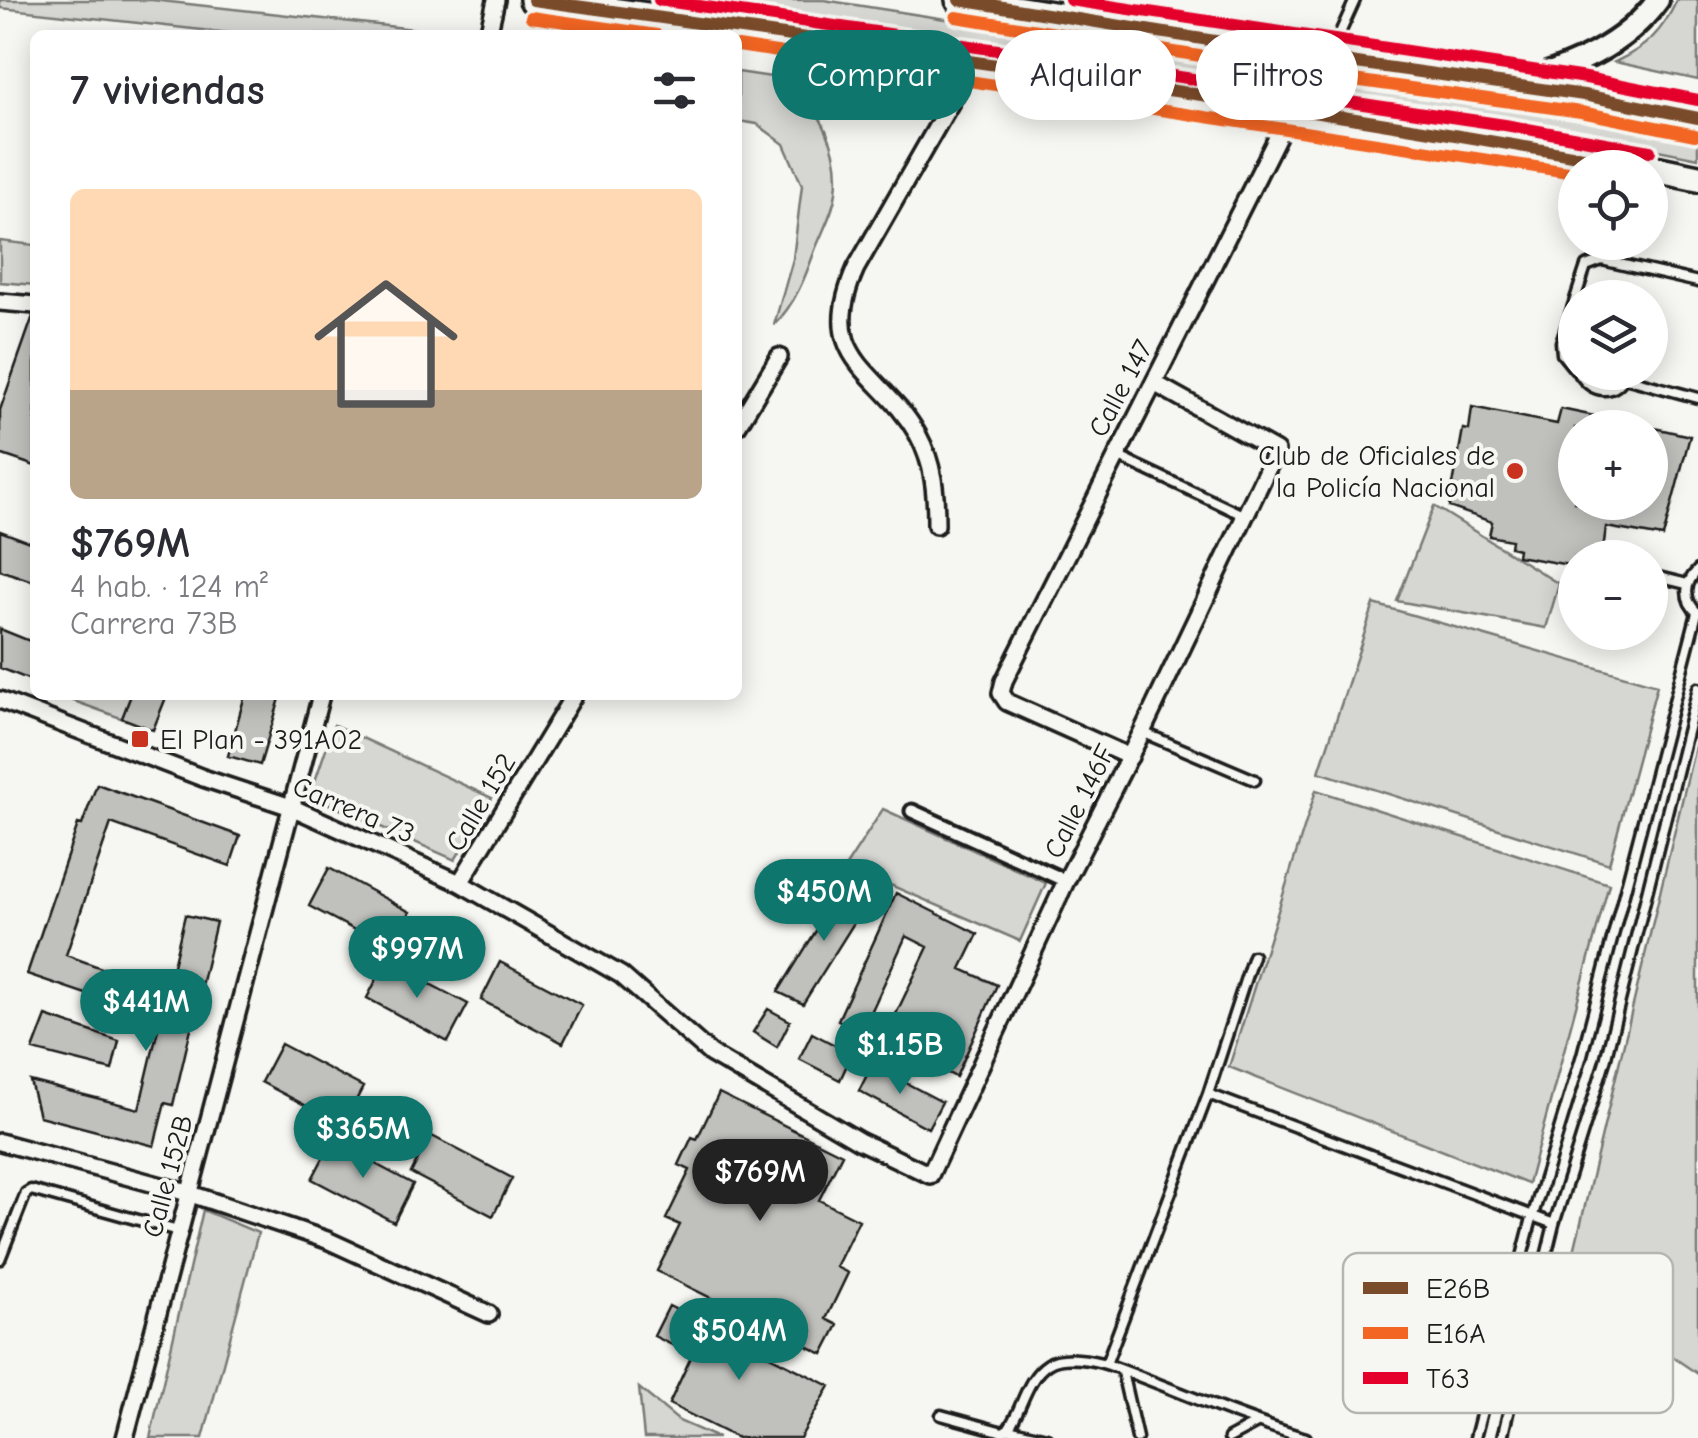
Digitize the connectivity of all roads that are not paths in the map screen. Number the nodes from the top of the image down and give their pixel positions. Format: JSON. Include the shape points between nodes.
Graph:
{"nodes":[{"id":1,"x":496,"y":0,"type":"edge"},
{"id":2,"x":532,"y":0,"type":"edge"},
{"id":3,"x":959,"y":0,"type":"edge"},
{"id":4,"x":1355,"y":0,"type":"edge"},
{"id":5,"x":1658,"y":0,"type":"edge"},
{"id":6,"x":489,"y":30,"type":"edge"},
{"id":7,"x":1341,"y":30,"type":"edge"},
{"id":8,"x":772,"y":34,"type":"edge"},
{"id":9,"x":1196,"y":38,"type":"edge"},
{"id":10,"x":975,"y":62,"type":"edge"},
{"id":11,"x":1358,"y":63,"type":"edge"},
{"id":12,"x":1512,"y":85,"type":"junction"},
{"id":13,"x":1196,"y":96,"type":"edge"},
{"id":14,"x":1698,"y":118,"type":"edge"},
{"id":15,"x":941,"y":120,"type":"edge"},
{"id":16,"x":1286,"y":120,"type":"edge"},
{"id":17,"x":1353,"y":120,"type":"edge"},
{"id":18,"x":1558,"y":153,"type":"edge"},
{"id":19,"x":1668,"y":172,"type":"edge"},
{"id":20,"x":1698,"y":178,"type":"edge"},
{"id":21,"x":1582,"y":280,"type":"edge"},
{"id":22,"x":1698,"y":282,"type":"edge"},
{"id":23,"x":0,"y":302,"type":"edge"},
{"id":24,"x":30,"y":305,"type":"edge"},
{"id":25,"x":778,"y":357,"type":"dead end"},
{"id":26,"x":1154,"y":383,"type":"junction"},
{"id":27,"x":1668,"y":388,"type":"edge"},
{"id":28,"x":1698,"y":398,"type":"edge"},
{"id":29,"x":742,"y":418,"type":"edge"},
{"id":30,"x":1115,"y":455,"type":"junction"},
{"id":31,"x":1246,"y":517,"type":"junction"},
{"id":32,"x":936,"y":525,"type":"dead end"},
{"id":33,"x":1698,"y":570,"type":"edge"},
{"id":34,"x":1668,"y":579,"type":"edge"},
{"id":35,"x":1687,"y":584,"type":"junction"},
{"id":36,"x":1698,"y":613,"type":"edge"},
{"id":37,"x":1698,"y":688,"type":"edge"},
{"id":38,"x":0,"y":700,"type":"edge"},
{"id":39,"x":320,"y":700,"type":"edge"},
{"id":40,"x":571,"y":700,"type":"edge"},
{"id":41,"x":1142,"y":732,"type":"junction"},
{"id":42,"x":1130,"y":757,"type":"junction"},
{"id":43,"x":1255,"y":780,"type":"dead end"},
{"id":44,"x":291,"y":808,"type":"junction"},
{"id":45,"x":912,"y":812,"type":"dead end"},
{"id":46,"x":1628,"y":876,"type":"junction"},
{"id":47,"x":1066,"y":881,"type":"junction"},
{"id":48,"x":1650,"y":882,"type":"junction"},
{"id":49,"x":460,"y":883,"type":"junction"},
{"id":50,"x":1253,"y":956,"type":"dead end"},
{"id":51,"x":1582,"y":1054,"type":"junction"},
{"id":52,"x":1605,"y":1061,"type":"junction"},
{"id":53,"x":1208,"y":1094,"type":"junction"},
{"id":54,"x":0,"y":1142,"type":"edge"},
{"id":55,"x":930,"y":1175,"type":"joint"},
{"id":56,"x":188,"y":1193,"type":"junction"},
{"id":57,"x":1532,"y":1218,"type":"junction"},
{"id":58,"x":1554,"y":1224,"type":"junction"},
{"id":59,"x":178,"y":1230,"type":"junction"},
{"id":60,"x":1523,"y":1253,"type":"edge"},
{"id":61,"x":1547,"y":1253,"type":"edge"},
{"id":62,"x":0,"y":1259,"type":"edge"},
{"id":63,"x":489,"y":1314,"type":"dead end"},
{"id":64,"x":1106,"y":1364,"type":"junction"},
{"id":65,"x":1122,"y":1372,"type":"junction"},
{"id":66,"x":1481,"y":1413,"type":"edge"},
{"id":67,"x":1508,"y":1413,"type":"edge"},
{"id":68,"x":941,"y":1415,"type":"dead end"},
{"id":69,"x":1257,"y":1424,"type":"junction"},
{"id":70,"x":1008,"y":1430,"type":"junction"},
{"id":71,"x":1024,"y":1436,"type":"edge"},
{"id":72,"x":125,"y":1438,"type":"edge"},
{"id":73,"x":1046,"y":1438,"type":"edge"},
{"id":74,"x":1137,"y":1438,"type":"edge"},
{"id":75,"x":1229,"y":1438,"type":"edge"},
{"id":76,"x":1306,"y":1438,"type":"edge"},
{"id":77,"x":1475,"y":1438,"type":"edge"},
{"id":78,"x":1502,"y":1438,"type":"edge"}],
"edges":[{"from":1,"to":6,"type":"street"},
{"from":2,"to":8,"type":"highway"},
{"from":3,"to":9,"type":"highway"},
{"from":4,"to":7,"type":"lane"},
{"from":5,"to":12,"type":"main road","via":[[1632,30],[1602,50]]},
{"from":10,"to":13,"type":"highway"},
{"from":11,"to":12,"type":"highway"},
{"from":12,"to":14,"type":"highway"},
{"from":15,"to":32,"type":"street","via":[[856,268],[842,315],[857,364],[918,434],[936,487]]},
{"from":16,"to":26,"type":"street","name":"Calle 147"},
{"from":17,"to":18,"type":"highway"},
{"from":19,"to":20,"type":"highway"},
{"from":21,"to":22,"type":"lane","via":[[1586,266],[1602,260]]},
{"from":23,"to":24,"type":"street"},
{"from":25,"to":29,"type":"street"},
{"from":26,"to":30,"type":"street","name":"Calle 147"},
{"from":26,"to":31,"type":"street","name":"Calle 146F","via":[[1276,451]]},
{"from":27,"to":28,"type":"lane"},
{"from":30,"to":31,"type":"lane"},
{"from":30,"to":42,"type":"street","name":"Calle 147","via":[[1001,693],[1007,702]]},
{"from":31,"to":41,"type":"street","name":"Calle 146F"},
{"from":33,"to":35,"type":"lane"},
{"from":34,"to":35,"type":"lane"},
{"from":35,"to":36,"type":"lane"},
{"from":36,"to":46,"type":"lane"},
{"from":37,"to":48,"type":"lane"},
{"from":38,"to":44,"type":"street","name":"Carrera 73"},
{"from":39,"to":44,"type":"street","name":"Calle 152B"},
{"from":40,"to":49,"type":"street","name":"Calle 152"},
{"from":41,"to":42,"type":"street","name":"Calle 146F"},
{"from":41,"to":43,"type":"lane"},
{"from":42,"to":47,"type":"street","name":"Calle 146F"},
{"from":44,"to":49,"type":"street","name":"Carrera 73"},
{"from":44,"to":56,"type":"street","name":"Calle 152B"},
{"from":45,"to":47,"type":"street"},
{"from":46,"to":48,"type":"lane"},
{"from":46,"to":51,"type":"lane"},
{"from":47,"to":55,"type":"street","name":"Calle 146F"},
{"from":48,"to":52,"type":"lane"},
{"from":49,"to":55,"type":"street","name":"Carrera 73","via":[[621,975],[711,1054]]},
{"from":50,"to":53,"type":"lane"},
{"from":51,"to":52,"type":"lane"},
{"from":51,"to":57,"type":"lane"},
{"from":52,"to":58,"type":"lane"},
{"from":53,"to":57,"type":"lane"},
{"from":53,"to":64,"type":"lane"},
{"from":54,"to":56,"type":"street"},
{"from":56,"to":59,"type":"street","name":"Calle 152B"},
{"from":56,"to":63,"type":"street","via":[[326,1240]]},
{"from":57,"to":58,"type":"lane"},
{"from":57,"to":60,"type":"lane"},
{"from":58,"to":61,"type":"lane"},
{"from":59,"to":62,"type":"lane","via":[[31,1190]]},
{"from":59,"to":72,"type":"street","name":"Calle 152B"},
{"from":64,"to":65,"type":"lane"},
{"from":64,"to":70,"type":"lane","via":[[1060,1358],[1048,1363]]},
{"from":65,"to":69,"type":"lane"},
{"from":65,"to":74,"type":"lane"},
{"from":66,"to":77,"type":"lane"},
{"from":67,"to":78,"type":"lane"},
{"from":68,"to":70,"type":"lane"},
{"from":69,"to":75,"type":"lane"},
{"from":69,"to":76,"type":"lane"},
{"from":70,"to":71,"type":"lane"},
{"from":71,"to":73,"type":"lane"}]}
